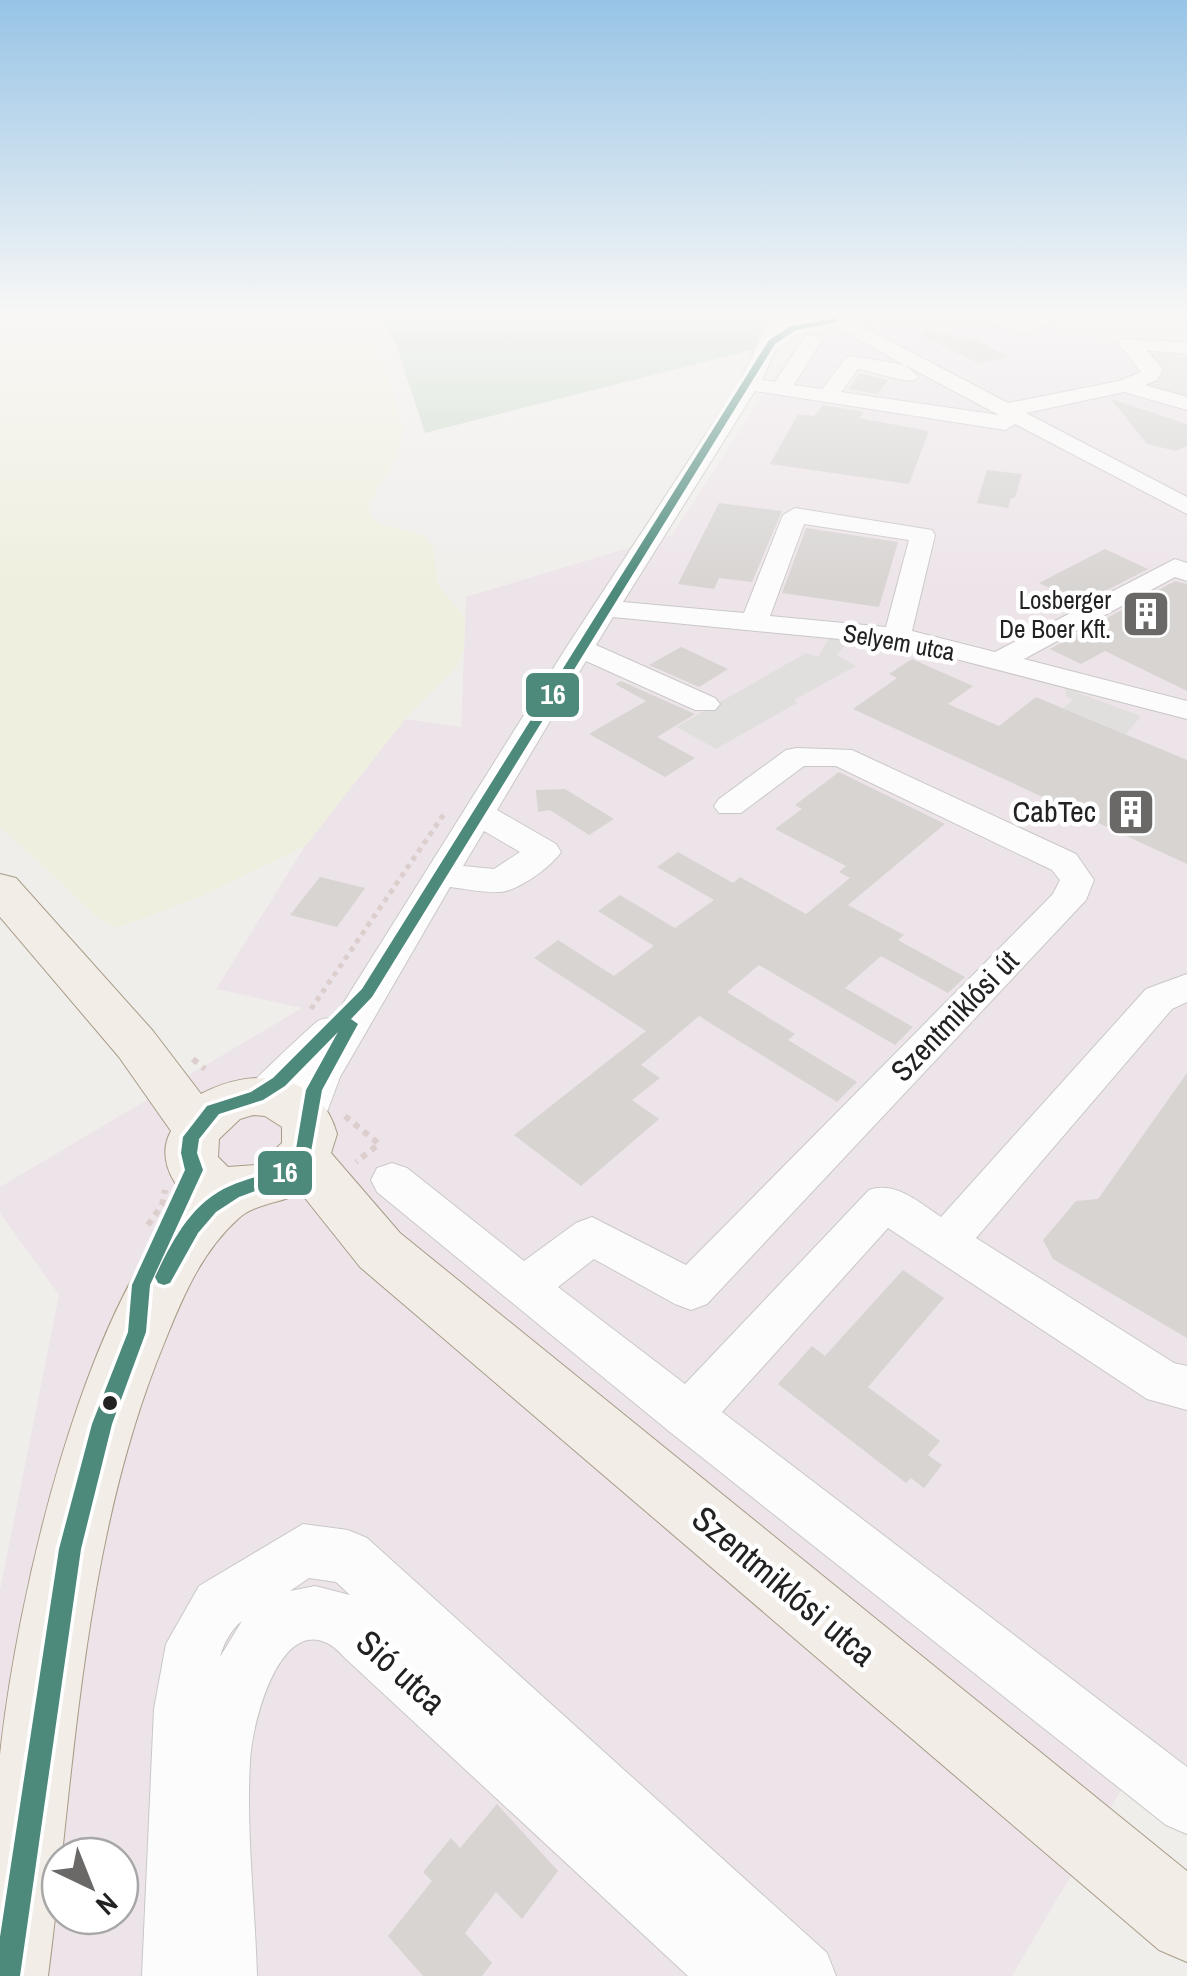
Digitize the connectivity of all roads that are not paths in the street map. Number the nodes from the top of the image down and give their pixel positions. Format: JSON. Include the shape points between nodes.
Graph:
{"nodes":[{"id":1,"x":736,"y":404,"type":"edge"},
{"id":2,"x":902,"y":404,"type":"edge"},
{"id":3,"x":963,"y":404,"type":"edge"},
{"id":4,"x":996,"y":404,"type":"edge"},
{"id":5,"x":1035,"y":404,"type":"edge"},
{"id":6,"x":1007,"y":410,"type":"junction"},
{"id":7,"x":947,"y":411,"type":"junction"},
{"id":8,"x":1082,"y":450,"type":"junction"},
{"id":9,"x":1187,"y":507,"type":"edge"},
{"id":10,"x":1187,"y":573,"type":"edge"},
{"id":11,"x":604,"y":608,"type":"junction"},
{"id":12,"x":754,"y":622,"type":"junction"},
{"id":13,"x":896,"y":636,"type":"junction"},
{"id":14,"x":580,"y":648,"type":"junction"},
{"id":15,"x":998,"y":662,"type":"junction"},
{"id":16,"x":705,"y":704,"type":"dead end"},
{"id":17,"x":1187,"y":710,"type":"edge"},
{"id":18,"x":730,"y":806,"type":"dead end"},
{"id":19,"x":478,"y":813,"type":"junction"},
{"id":20,"x":440,"y":875,"type":"junction"},
{"id":21,"x":0,"y":888,"type":"edge"},
{"id":22,"x":1187,"y":987,"type":"edge"},
{"id":23,"x":249,"y":1143,"type":"junction"},
{"id":24,"x":392,"y":1180,"type":"dead end"},
{"id":25,"x":945,"y":1243,"type":"junction"},
{"id":26,"x":523,"y":1288,"type":"junction"},
{"id":27,"x":1187,"y":1388,"type":"edge"},
{"id":28,"x":687,"y":1416,"type":"junction"},
{"id":29,"x":1187,"y":1804,"type":"edge"},
{"id":30,"x":1187,"y":1922,"type":"edge"},
{"id":31,"x":775,"y":1972,"type":"edge"},
{"id":32,"x":6,"y":1976,"type":"edge"},
{"id":33,"x":174,"y":1976,"type":"edge"},
{"id":34,"x":225,"y":1976,"type":"edge"}],
"edges":[{"from":1,"to":11,"type":"street"},
{"from":2,"to":7,"type":"street"},
{"from":3,"to":7,"type":"street"},
{"from":4,"to":6,"type":"street"},
{"from":5,"to":6,"type":"street"},
{"from":6,"to":8,"type":"street"},
{"from":7,"to":8,"type":"street","via":[[999,420],[1044,443]]},
{"from":8,"to":9,"type":"street"},
{"from":10,"to":15,"type":"street","via":[[1175,567]]},
{"from":11,"to":12,"type":"street","name":"Selyem utca"},
{"from":11,"to":14,"type":"street"},
{"from":12,"to":13,"type":"street","name":"Selyem utca"},
{"from":12,"to":13,"type":"street","via":[[795,515],[923,535]]},
{"from":13,"to":15,"type":"street","name":"Selyem utca"},
{"from":14,"to":16,"type":"street"},
{"from":14,"to":19,"type":"street"},
{"from":15,"to":17,"type":"street","name":"Selyem utca"},
{"from":18,"to":26,"type":"street","name":"Szentmiklósi út","via":[[797,757],[841,756],[1064,862],[1076,880],[1068,900],[691,1290],[592,1236]]},
{"from":19,"to":20,"type":"street"},
{"from":19,"to":20,"type":"street","via":[[544,852],[500,881]]},
{"from":20,"to":23,"type":"street","via":[[320,1077]]},
{"from":21,"to":23,"type":"main road","via":[[136,1044]]},
{"from":22,"to":25,"type":"street","via":[[1159,999]]},
{"from":23,"to":30,"type":"main road","name":"Szentmiklósi utca"},
{"from":23,"to":32,"type":"main road","via":[[176,1254],[102,1424],[70,1550]]},
{"from":24,"to":26,"type":"street"},
{"from":25,"to":27,"type":"street","via":[[1164,1382]]},
{"from":25,"to":28,"type":"street","via":[[884,1204]]},
{"from":26,"to":28,"type":"street"},
{"from":28,"to":29,"type":"street"},
{"from":31,"to":33,"type":"street","via":[[348,1557],[303,1551],[218,1605],[194,1644],[183,1709]]},
{"from":31,"to":34,"type":"street","name":"Sió utca","via":[[341,1619],[315,1612],[266,1634],[240,1677],[220,1759]]}]}
